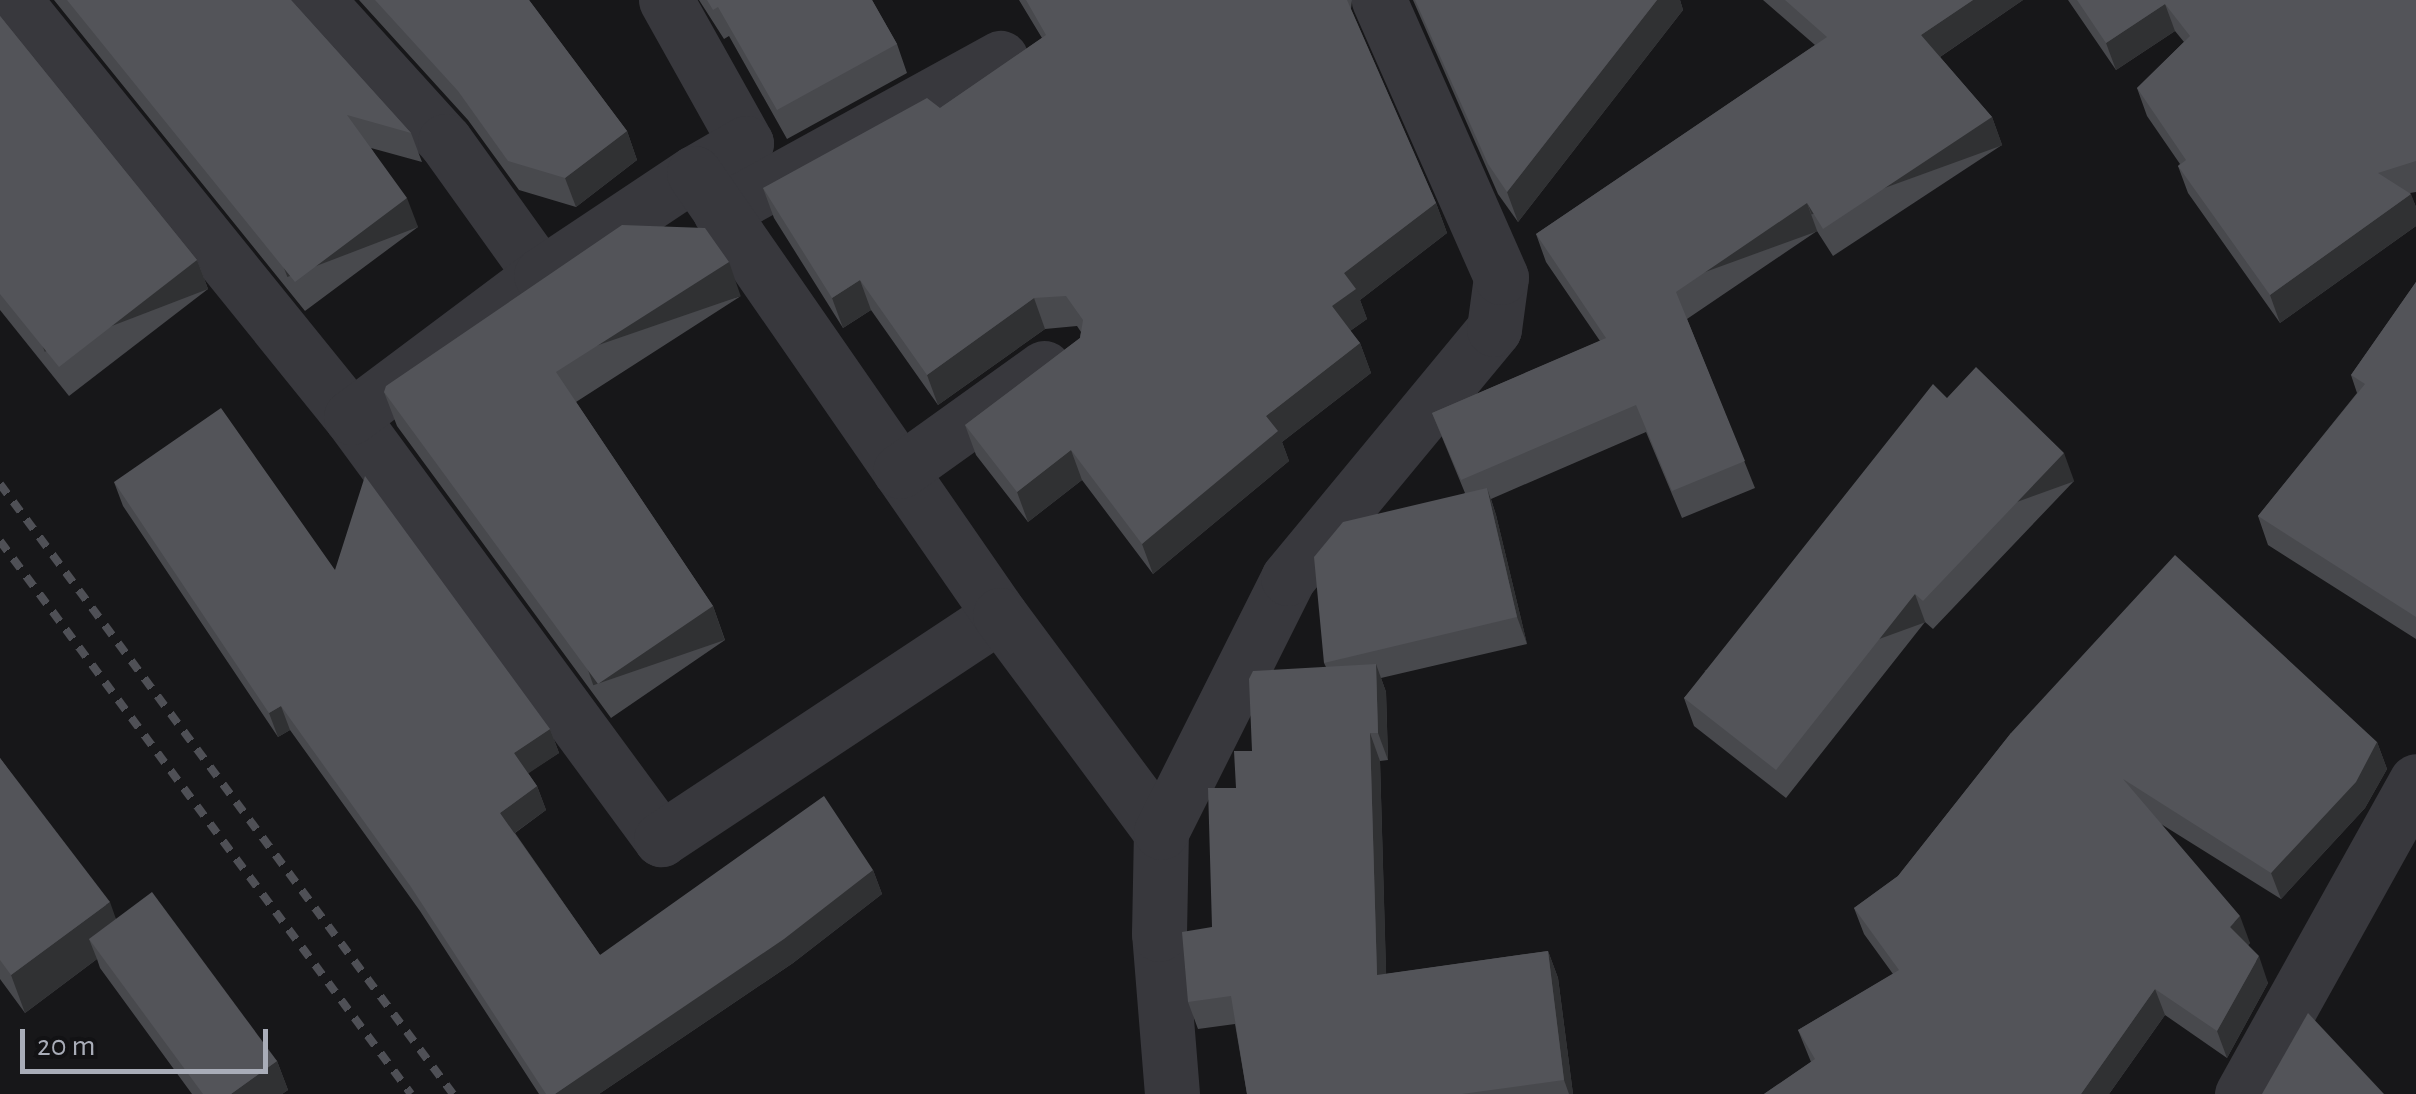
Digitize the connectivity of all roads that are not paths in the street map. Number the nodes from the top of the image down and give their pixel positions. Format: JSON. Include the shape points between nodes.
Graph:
{"nodes":[{"id":1,"x":14,"y":0,"type":"edge"},
{"id":2,"x":317,"y":0,"type":"edge"},
{"id":3,"x":666,"y":0,"type":"edge"},
{"id":4,"x":1379,"y":0,"type":"edge"},
{"id":5,"x":1000,"y":58,"type":"dead end"},
{"id":6,"x":707,"y":192,"type":"junction"},
{"id":7,"x":541,"y":275,"type":"junction"},
{"id":8,"x":1063,"y":354,"type":"edge"},
{"id":9,"x":351,"y":417,"type":"junction"},
{"id":10,"x":900,"y":470,"type":"junction"},
{"id":11,"x":1000,"y":615,"type":"junction"},
{"id":12,"x":2416,"y":782,"type":"edge"},
{"id":13,"x":1161,"y":832,"type":"junction"},
{"id":14,"x":1172,"y":1094,"type":"edge"},
{"id":15,"x":2242,"y":1094,"type":"edge"}],
"edges":[{"from":1,"to":9,"type":"street"},
{"from":2,"to":7,"type":"street","via":[[445,142]]},
{"from":3,"to":6,"type":"street","via":[[746,143]]},
{"from":4,"to":13,"type":"street","via":[[1501,277],[1494,329],[1288,578]]},
{"from":5,"to":6,"type":"street"},
{"from":6,"to":7,"type":"street"},
{"from":6,"to":10,"type":"street"},
{"from":7,"to":9,"type":"street"},
{"from":8,"to":10,"type":"street"},
{"from":9,"to":11,"type":"street","via":[[661,840]]},
{"from":10,"to":11,"type":"street"},
{"from":11,"to":13,"type":"street"},
{"from":12,"to":15,"type":"street"},
{"from":13,"to":14,"type":"street","via":[[1159,934]]}]}
